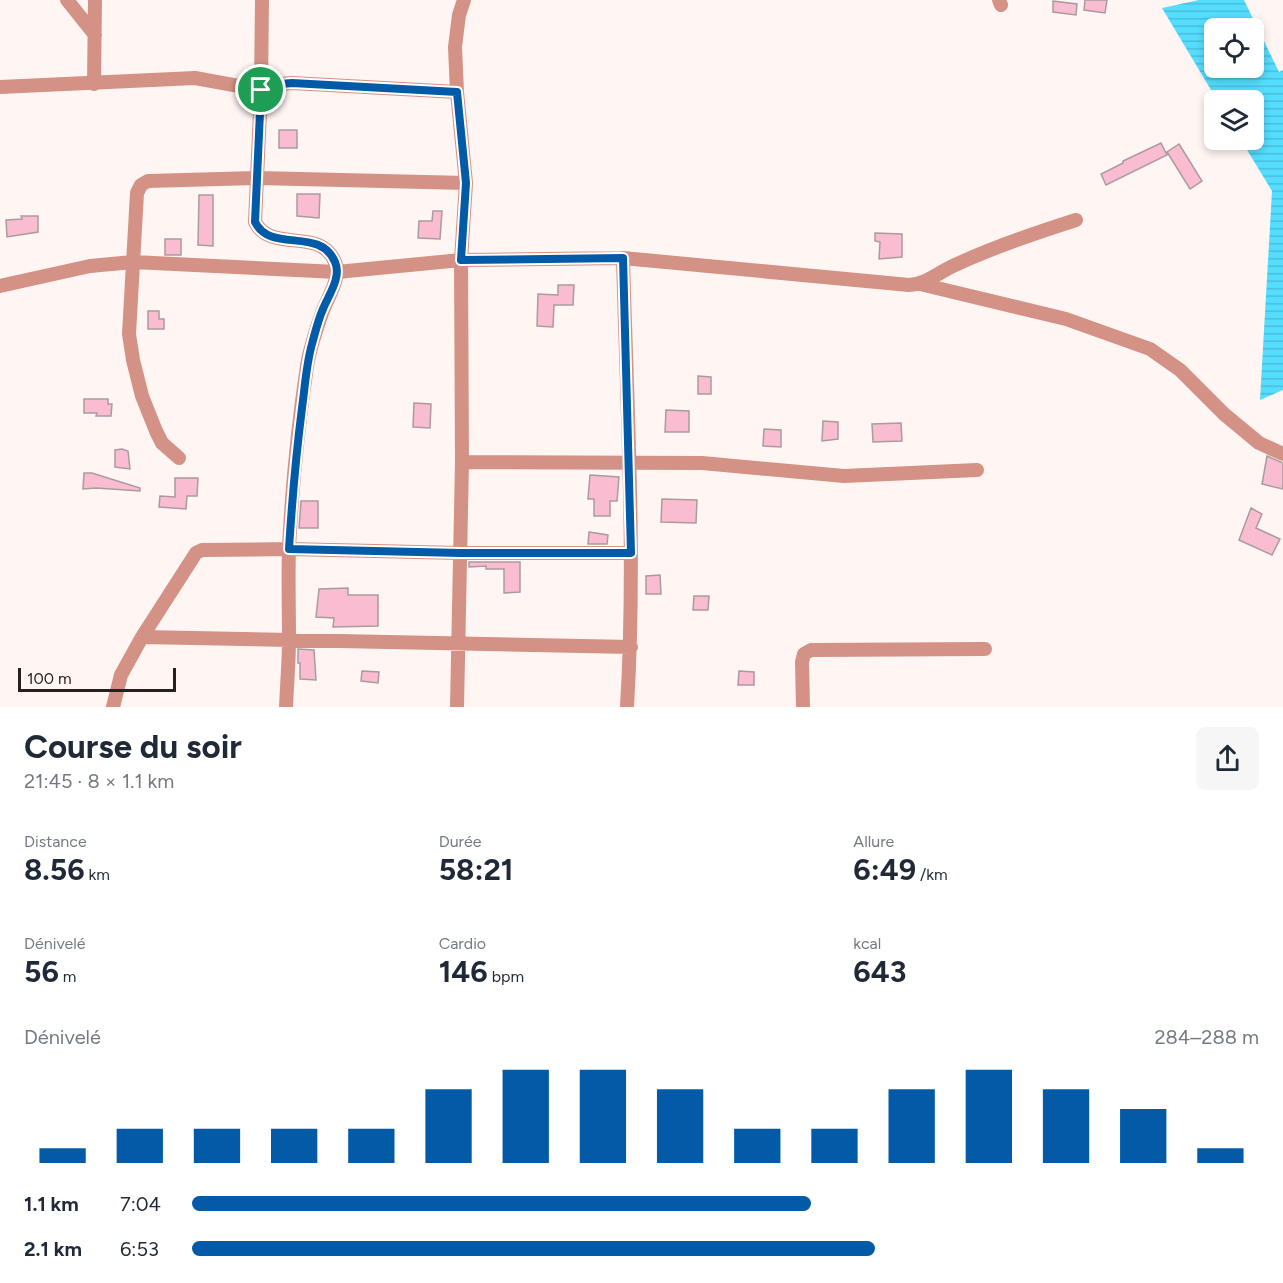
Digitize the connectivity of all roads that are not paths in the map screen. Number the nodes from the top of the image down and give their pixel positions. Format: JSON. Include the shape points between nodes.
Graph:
{"nodes":[{"id":1,"x":67,"y":0,"type":"edge"},
{"id":2,"x":95,"y":0,"type":"edge"},
{"id":3,"x":262,"y":0,"type":"edge"},
{"id":4,"x":464,"y":0,"type":"edge"},
{"id":5,"x":94,"y":35,"type":"junction"},
{"id":6,"x":94,"y":84,"type":"junction"},
{"id":7,"x":0,"y":87,"type":"edge"},
{"id":8,"x":261,"y":90,"type":"junction"},
{"id":9,"x":457,"y":92,"type":"junction"},
{"id":10,"x":258,"y":178,"type":"junction"},
{"id":11,"x":466,"y":183,"type":"junction"},
{"id":12,"x":1076,"y":220,"type":"dead end"},
{"id":13,"x":623,"y":258,"type":"junction"},
{"id":14,"x":461,"y":260,"type":"junction"},
{"id":15,"x":133,"y":262,"type":"junction"},
{"id":16,"x":337,"y":272,"type":"junction"},
{"id":17,"x":920,"y":284,"type":"junction"},
{"id":18,"x":0,"y":286,"type":"edge"},
{"id":19,"x":1283,"y":454,"type":"edge"},
{"id":20,"x":179,"y":458,"type":"dead end"},
{"id":21,"x":462,"y":462,"type":"junction"},
{"id":22,"x":629,"y":462,"type":"junction"},
{"id":23,"x":977,"y":470,"type":"dead end"},
{"id":24,"x":289,"y":549,"type":"junction"},
{"id":25,"x":460,"y":553,"type":"junction"},
{"id":26,"x":631,"y":553,"type":"junction"},
{"id":27,"x":142,"y":637,"type":"junction"},
{"id":28,"x":289,"y":640,"type":"junction"},
{"id":29,"x":458,"y":643,"type":"junction"},
{"id":30,"x":631,"y":647,"type":"junction"},
{"id":31,"x":985,"y":650,"type":"dead end"},
{"id":32,"x":113,"y":707,"type":"edge"},
{"id":33,"x":286,"y":707,"type":"edge"},
{"id":34,"x":457,"y":707,"type":"edge"},
{"id":35,"x":627,"y":707,"type":"edge"},
{"id":36,"x":803,"y":707,"type":"edge"}],
"edges":[{"from":1,"to":5,"type":"street"},
{"from":2,"to":5,"type":"street"},
{"from":3,"to":8,"type":"street"},
{"from":4,"to":9,"type":"street","via":[[455,47]]},
{"from":5,"to":6,"type":"street"},
{"from":6,"to":7,"type":"street"},
{"from":6,"to":8,"type":"street","via":[[195,78]]},
{"from":8,"to":9,"type":"street","via":[[292,83]]},
{"from":8,"to":10,"type":"street"},
{"from":9,"to":11,"type":"street"},
{"from":10,"to":11,"type":"street"},
{"from":10,"to":15,"type":"street","via":[[148,181],[141,185],[137,194]]},
{"from":10,"to":16,"type":"street","via":[[255,222],[260,232],[273,238],[315,242],[328,251]]},
{"from":11,"to":14,"type":"street"},
{"from":12,"to":17,"type":"street","via":[[1015,240]]},
{"from":13,"to":14,"type":"street"},
{"from":13,"to":17,"type":"street"},
{"from":13,"to":22,"type":"street"},
{"from":14,"to":16,"type":"street"},
{"from":14,"to":21,"type":"street"},
{"from":15,"to":16,"type":"street"},
{"from":15,"to":18,"type":"street","via":[[90,266]]},
{"from":15,"to":20,"type":"street","via":[[129,334],[133,360],[156,431],[162,443]]},
{"from":16,"to":24,"type":"street","via":[[307,366],[294,465]]},
{"from":17,"to":19,"type":"street","via":[[1066,319],[1150,349],[1180,370],[1259,443]]},
{"from":21,"to":22,"type":"street"},
{"from":21,"to":25,"type":"street"},
{"from":22,"to":23,"type":"street","via":[[702,463],[844,476]]},
{"from":22,"to":26,"type":"street"},
{"from":24,"to":25,"type":"street"},
{"from":24,"to":27,"type":"street","via":[[210,549],[196,553]]},
{"from":24,"to":28,"type":"street"},
{"from":25,"to":26,"type":"street"},
{"from":25,"to":29,"type":"street"},
{"from":26,"to":30,"type":"street"},
{"from":27,"to":28,"type":"street"},
{"from":27,"to":32,"type":"street","via":[[121,675]]},
{"from":28,"to":29,"type":"street"},
{"from":28,"to":33,"type":"street"},
{"from":29,"to":30,"type":"street"},
{"from":29,"to":34,"type":"street"},
{"from":30,"to":35,"type":"street"},
{"from":31,"to":36,"type":"street","via":[[810,650],[802,662]]}]}
